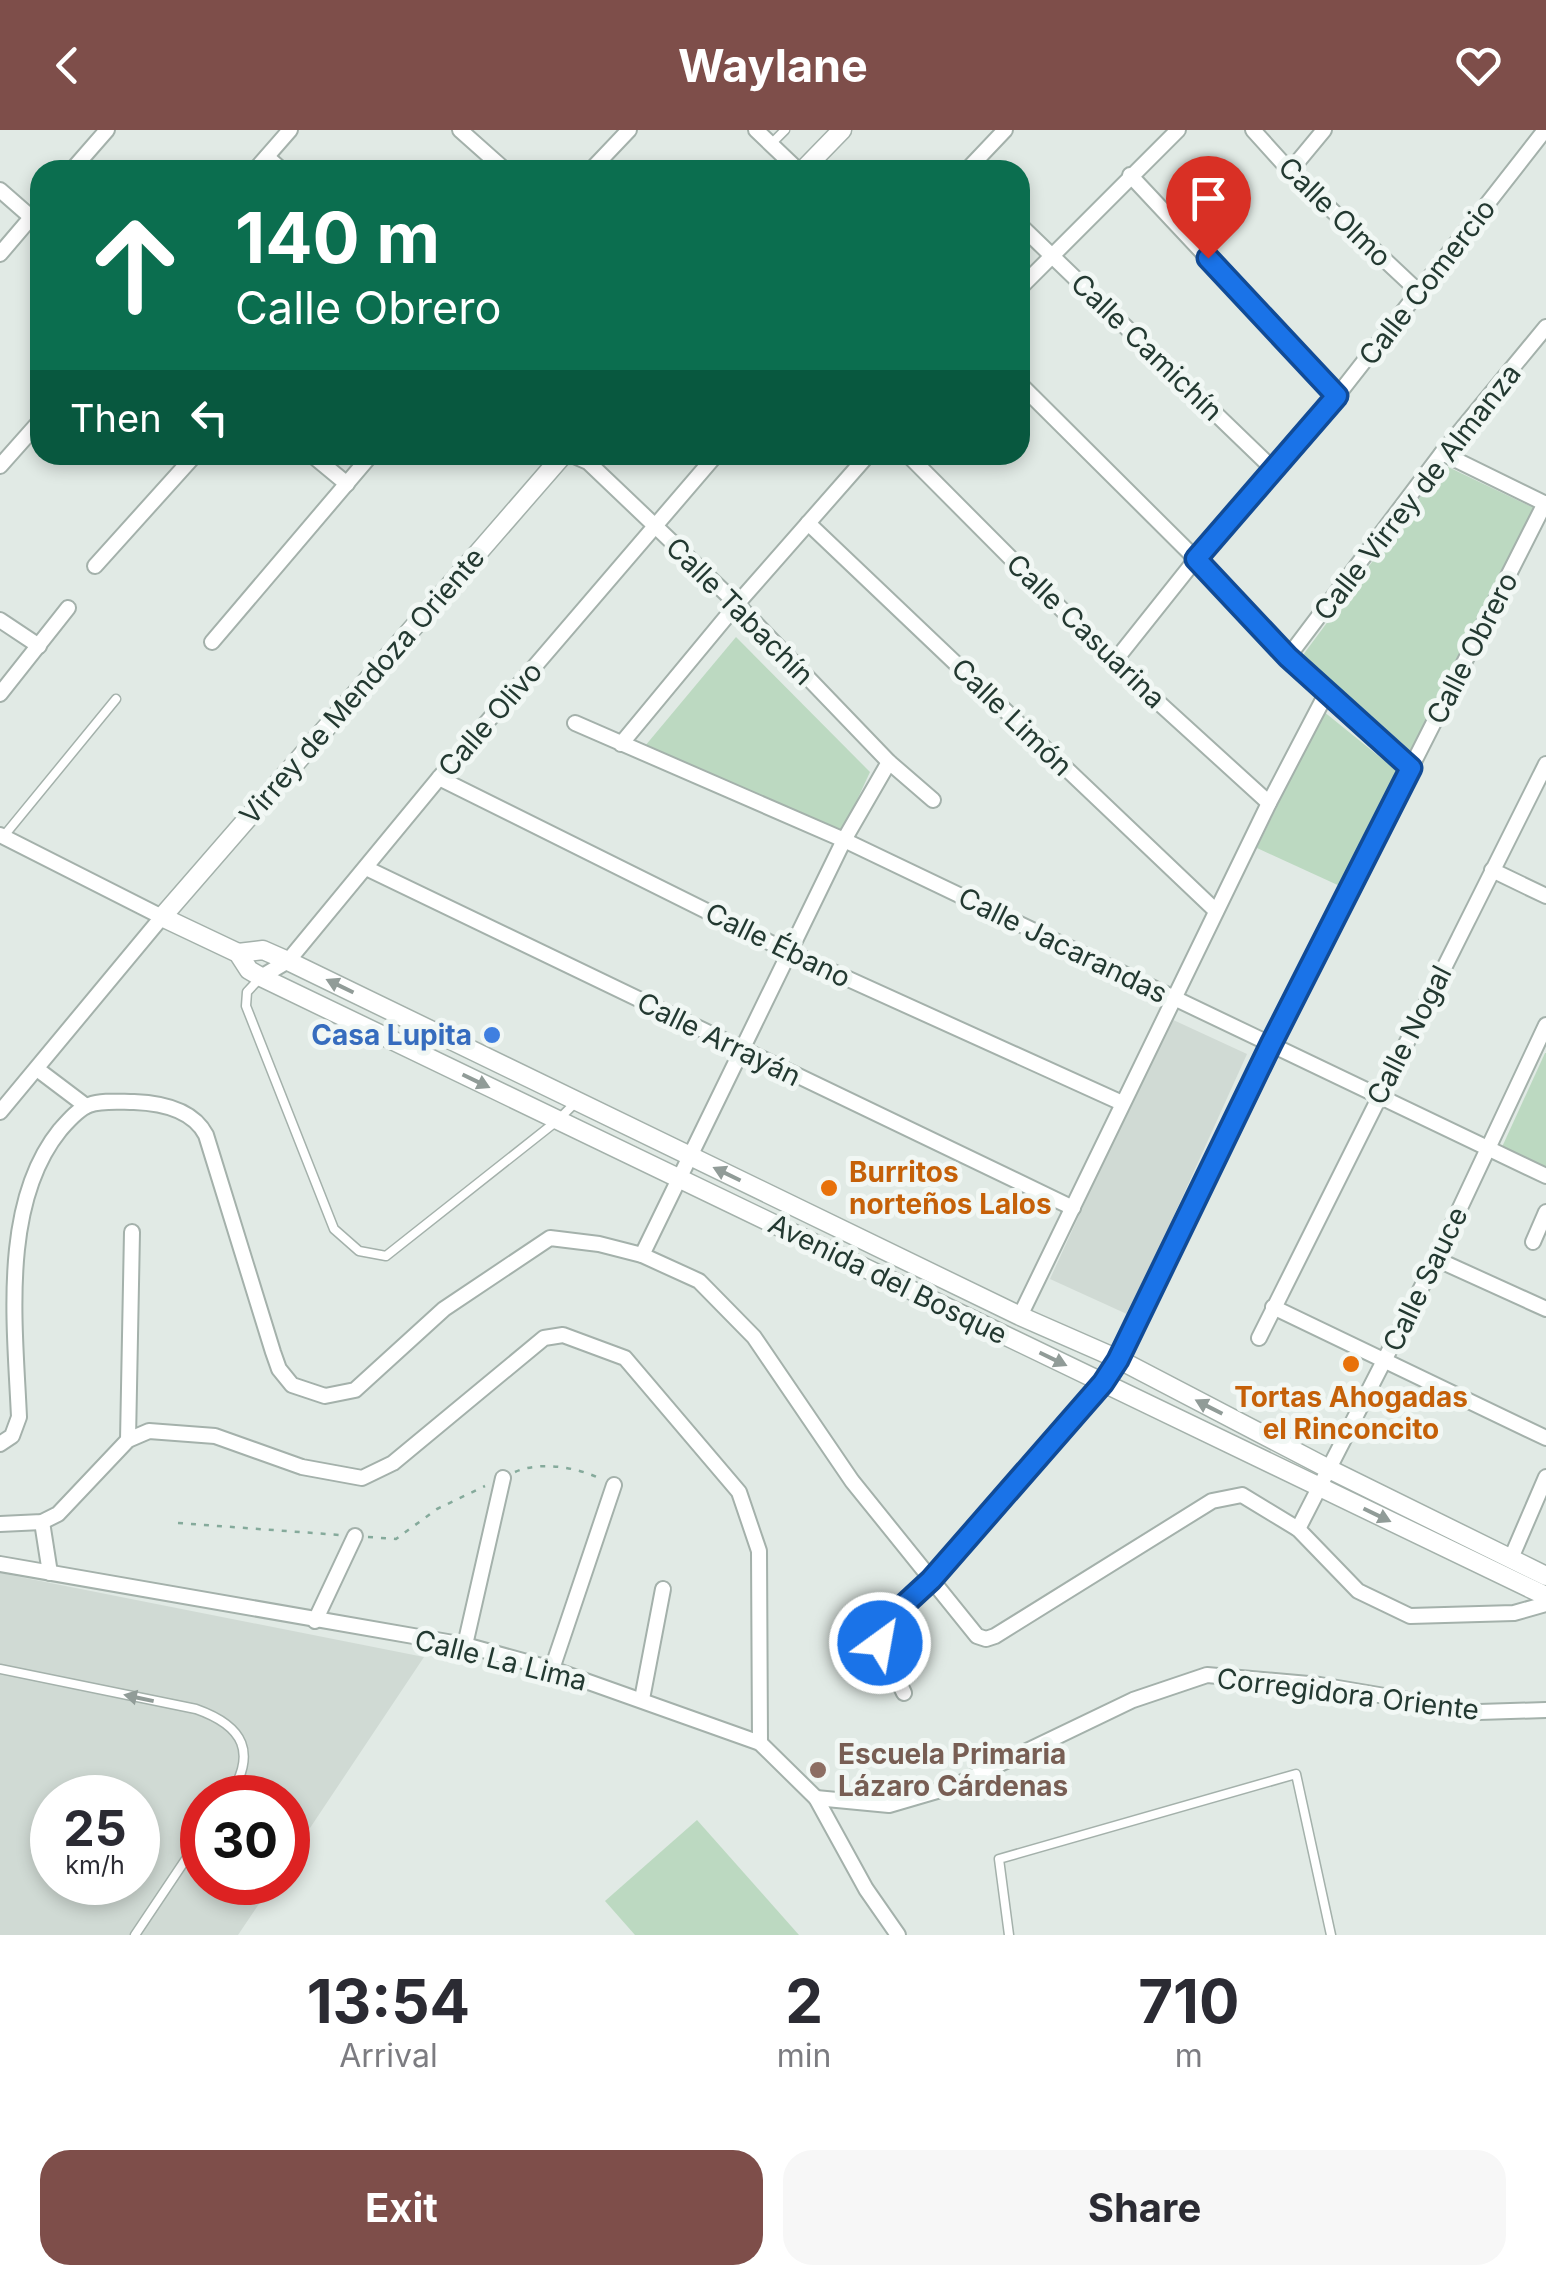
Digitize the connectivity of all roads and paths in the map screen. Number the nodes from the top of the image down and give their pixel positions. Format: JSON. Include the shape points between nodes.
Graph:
{"nodes":[{"id":1,"x":107,"y":130,"type":"edge"},
{"id":2,"x":290,"y":130,"type":"edge"},
{"id":3,"x":460,"y":130,"type":"edge"},
{"id":4,"x":629,"y":130,"type":"edge"},
{"id":5,"x":756,"y":130,"type":"edge"},
{"id":6,"x":785,"y":130,"type":"edge"},
{"id":7,"x":842,"y":130,"type":"edge"},
{"id":8,"x":1005,"y":130,"type":"edge"},
{"id":9,"x":1178,"y":130,"type":"edge"},
{"id":10,"x":1253,"y":130,"type":"edge"},
{"id":11,"x":1324,"y":130,"type":"edge"},
{"id":12,"x":1545,"y":130,"type":"edge"},
{"id":13,"x":771,"y":144,"type":"junction"},
{"id":14,"x":267,"y":156,"type":"junction"},
{"id":15,"x":81,"y":160,"type":"edge"},
{"id":16,"x":264,"y":160,"type":"edge"},
{"id":17,"x":271,"y":160,"type":"edge"},
{"id":18,"x":494,"y":160,"type":"edge"},
{"id":19,"x":600,"y":160,"type":"edge"},
{"id":20,"x":789,"y":160,"type":"edge"},
{"id":21,"x":810,"y":160,"type":"edge"},
{"id":22,"x":976,"y":160,"type":"edge"},
{"id":23,"x":1290,"y":171,"type":"junction"},
{"id":24,"x":1130,"y":175,"type":"junction"},
{"id":25,"x":0,"y":190,"type":"edge"},
{"id":26,"x":30,"y":212,"type":"edge"},
{"id":27,"x":30,"y":224,"type":"edge"},
{"id":28,"x":1030,"y":234,"type":"edge"},
{"id":29,"x":0,"y":254,"type":"edge"},
{"id":30,"x":1052,"y":255,"type":"junction"},
{"id":31,"x":1030,"y":278,"type":"edge"},
{"id":32,"x":1419,"y":292,"type":"junction"},
{"id":33,"x":1546,"y":328,"type":"edge"},
{"id":34,"x":1030,"y":394,"type":"edge"},
{"id":35,"x":1337,"y":396,"type":"junction"},
{"id":36,"x":30,"y":432,"type":"edge"},
{"id":37,"x":1442,"y":453,"type":"junction"},
{"id":38,"x":185,"y":465,"type":"edge"},
{"id":39,"x":324,"y":465,"type":"edge"},
{"id":40,"x":363,"y":465,"type":"edge"},
{"id":41,"x":553,"y":465,"type":"edge"},
{"id":42,"x":593,"y":465,"type":"edge"},
{"id":43,"x":708,"y":465,"type":"edge"},
{"id":44,"x":859,"y":465,"type":"edge"},
{"id":45,"x":918,"y":465,"type":"edge"},
{"id":46,"x":0,"y":466,"type":"edge"},
{"id":47,"x":1274,"y":470,"type":"junction"},
{"id":48,"x":347,"y":484,"type":"junction"},
{"id":49,"x":1545,"y":503,"type":"edge"},
{"id":50,"x":808,"y":523,"type":"junction"},
{"id":51,"x":655,"y":527,"type":"junction"},
{"id":52,"x":1196,"y":559,"type":"junction"},
{"id":53,"x":95,"y":566,"type":"dead end"},
{"id":54,"x":737,"y":604,"type":"junction"},
{"id":55,"x":68,"y":608,"type":"dead end"},
{"id":56,"x":0,"y":620,"type":"edge"},
{"id":57,"x":212,"y":642,"type":"dead end"},
{"id":58,"x":39,"y":646,"type":"junction"},
{"id":59,"x":1288,"y":657,"type":"junction"},
{"id":60,"x":1114,"y":662,"type":"junction"},
{"id":61,"x":1327,"y":692,"type":"junction"},
{"id":62,"x":0,"y":694,"type":"edge"},
{"id":63,"x":116,"y":699,"type":"dead end"},
{"id":64,"x":575,"y":723,"type":"dead end"},
{"id":65,"x":621,"y":744,"type":"junction"},
{"id":66,"x":889,"y":762,"type":"junction"},
{"id":67,"x":1545,"y":767,"type":"edge"},
{"id":68,"x":1411,"y":768,"type":"junction"},
{"id":69,"x":439,"y":778,"type":"junction"},
{"id":70,"x":933,"y":800,"type":"dead end"},
{"id":71,"x":1269,"y":803,"type":"junction"},
{"id":72,"x":2,"y":836,"type":"edge"},
{"id":73,"x":844,"y":840,"type":"junction"},
{"id":74,"x":366,"y":868,"type":"junction"},
{"id":75,"x":1492,"y":870,"type":"junction"},
{"id":76,"x":1546,"y":896,"type":"edge"},
{"id":77,"x":1216,"y":912,"type":"junction"},
{"id":78,"x":162,"y":917,"type":"junction"},
{"id":79,"x":791,"y":953,"type":"junction"},
{"id":80,"x":238,"y":954,"type":"junction"},
{"id":81,"x":288,"y":961,"type":"junction"},
{"id":82,"x":261,"y":978,"type":"junction"},
{"id":83,"x":1173,"y":998,"type":"junction"},
{"id":84,"x":1545,"y":1029,"type":"edge"},
{"id":85,"x":1271,"y":1044,"type":"junction"},
{"id":86,"x":741,"y":1050,"type":"junction"},
{"id":87,"x":37,"y":1068,"type":"junction"},
{"id":88,"x":1378,"y":1097,"type":"junction"},
{"id":89,"x":577,"y":1100,"type":"junction"},
{"id":90,"x":1122,"y":1103,"type":"junction"},
{"id":91,"x":86,"y":1106,"type":"junction"},
{"id":92,"x":0,"y":1112,"type":"edge"},
{"id":93,"x":558,"y":1120,"type":"junction"},
{"id":94,"x":1487,"y":1150,"type":"junction"},
{"id":95,"x":691,"y":1156,"type":"junction"},
{"id":96,"x":1546,"y":1176,"type":"edge"},
{"id":97,"x":679,"y":1178,"type":"junction"},
{"id":98,"x":1073,"y":1208,"type":"junction"},
{"id":99,"x":1546,"y":1212,"type":"edge"},
{"id":100,"x":132,"y":1232,"type":"dead end"},
{"id":101,"x":1533,"y":1242,"type":"dead end"},
{"id":102,"x":642,"y":1255,"type":"junction"},
{"id":103,"x":1436,"y":1259,"type":"junction"},
{"id":104,"x":1273,"y":1307,"type":"junction"},
{"id":105,"x":1546,"y":1310,"type":"edge"},
{"id":106,"x":1020,"y":1316,"type":"junction"},
{"id":107,"x":1259,"y":1338,"type":"dead end"},
{"id":108,"x":1118,"y":1360,"type":"junction"},
{"id":109,"x":1384,"y":1362,"type":"junction"},
{"id":110,"x":1103,"y":1383,"type":"junction"},
{"id":111,"x":1546,"y":1438,"type":"edge"},
{"id":112,"x":128,"y":1440,"type":"junction"},
{"id":113,"x":0,"y":1444,"type":"edge"},
{"id":114,"x":1329,"y":1469,"type":"junction"},
{"id":115,"x":1546,"y":1477,"type":"edge"},
{"id":116,"x":503,"y":1478,"type":"junction"},
{"id":117,"x":614,"y":1485,"type":"joint"},
{"id":118,"x":1318,"y":1488,"type":"junction"},
{"id":119,"x":42,"y":1522,"type":"junction"},
{"id":120,"x":178,"y":1522,"type":"dead end"},
{"id":121,"x":0,"y":1524,"type":"edge"},
{"id":122,"x":1298,"y":1529,"type":"junction"},
{"id":123,"x":355,"y":1536,"type":"junction"},
{"id":124,"x":1512,"y":1556,"type":"junction"},
{"id":125,"x":0,"y":1564,"type":"edge"},
{"id":126,"x":50,"y":1573,"type":"junction"},
{"id":127,"x":1546,"y":1576,"type":"edge"},
{"id":128,"x":931,"y":1580,"type":"junction"},
{"id":129,"x":662,"y":1589,"type":"dead end"},
{"id":130,"x":1546,"y":1600,"type":"edge"},
{"id":131,"x":315,"y":1621,"type":"junction"},
{"id":132,"x":465,"y":1646,"type":"junction"},
{"id":133,"x":0,"y":1669,"type":"edge"},
{"id":134,"x":552,"y":1669,"type":"junction"},
{"id":135,"x":904,"y":1693,"type":"dead end"},
{"id":136,"x":642,"y":1699,"type":"junction"},
{"id":137,"x":1546,"y":1710,"type":"edge"},
{"id":138,"x":760,"y":1743,"type":"junction"},
{"id":139,"x":240,"y":1775,"type":"edge"},
{"id":140,"x":816,"y":1798,"type":"junction"},
{"id":141,"x":180,"y":1869,"type":"edge"},
{"id":142,"x":135,"y":1935,"type":"edge"},
{"id":143,"x":898,"y":1935,"type":"edge"},
{"id":144,"x":1009,"y":1935,"type":"edge"},
{"id":145,"x":1331,"y":1935,"type":"edge"}],
"edges":[{"from":1,"to":15,"type":"street"},
{"from":2,"to":14,"type":"street"},
{"from":3,"to":18,"type":"street"},
{"from":4,"to":19,"type":"street"},
{"from":5,"to":13,"type":"street"},
{"from":6,"to":13,"type":"lane"},
{"from":7,"to":21,"type":"street"},
{"from":8,"to":22,"type":"street"},
{"from":9,"to":24,"type":"street"},
{"from":10,"to":23,"type":"street","name":"Calle Olmo"},
{"from":11,"to":23,"type":"street"},
{"from":12,"to":32,"type":"street","name":"Calle Comercio"},
{"from":13,"to":20,"type":"street"},
{"from":14,"to":16,"type":"street"},
{"from":14,"to":17,"type":"street"},
{"from":23,"to":32,"type":"street","name":"Calle Olmo"},
{"from":24,"to":30,"type":"street"},
{"from":24,"to":35,"type":"street"},
{"from":25,"to":26,"type":"street"},
{"from":27,"to":29,"type":"street"},
{"from":28,"to":30,"type":"street","name":"Calle Camichín"},
{"from":30,"to":31,"type":"street"},
{"from":30,"to":47,"type":"street","name":"Calle Camichín"},
{"from":32,"to":35,"type":"street","name":"Calle Comercio"},
{"from":33,"to":37,"type":"street","name":"Calle Virrey de Almanza"},
{"from":34,"to":52,"type":"street"},
{"from":35,"to":47,"type":"street","name":"Calle Comercio"},
{"from":36,"to":46,"type":"street"},
{"from":37,"to":49,"type":"street"},
{"from":37,"to":59,"type":"street","name":"Calle Virrey de Almanza"},
{"from":38,"to":53,"type":"street"},
{"from":39,"to":48,"type":"street"},
{"from":40,"to":48,"type":"street"},
{"from":41,"to":78,"type":"street","name":"Virrey de Mendoza Oriente"},
{"from":42,"to":51,"type":"street","name":"Calle Tabachín"},
{"from":43,"to":51,"type":"street","name":"Calle Olivo"},
{"from":44,"to":50,"type":"street"},
{"from":45,"to":60,"type":"street","name":"Calle Casuarina"},
{"from":47,"to":52,"type":"street","name":"Calle Comercio"},
{"from":48,"to":57,"type":"street"},
{"from":49,"to":68,"type":"street","name":"Calle Obrero"},
{"from":50,"to":54,"type":"street"},
{"from":50,"to":77,"type":"street","name":"Calle Limón"},
{"from":51,"to":54,"type":"street","name":"Calle Tabachín"},
{"from":51,"to":69,"type":"street","name":"Calle Olivo"},
{"from":52,"to":59,"type":"street"},
{"from":52,"to":60,"type":"street","name":"Calle Comercio"},
{"from":54,"to":65,"type":"street"},
{"from":54,"to":66,"type":"street","name":"Calle Tabachín"},
{"from":55,"to":58,"type":"street"},
{"from":56,"to":58,"type":"street"},
{"from":58,"to":62,"type":"street"},
{"from":59,"to":61,"type":"street"},
{"from":60,"to":71,"type":"street","name":"Calle Casuarina"},
{"from":61,"to":68,"type":"street"},
{"from":61,"to":71,"type":"street"},
{"from":63,"to":72,"type":"lane"},
{"from":64,"to":65,"type":"street","name":"Calle Jacarandas"},
{"from":65,"to":73,"type":"street","name":"Calle Jacarandas"},
{"from":66,"to":70,"type":"street","name":"Calle Tabachín"},
{"from":66,"to":73,"type":"street"},
{"from":67,"to":75,"type":"street","name":"Calle Nogal"},
{"from":68,"to":85,"type":"street","name":"Calle Obrero"},
{"from":69,"to":74,"type":"street","name":"Calle Olivo"},
{"from":69,"to":79,"type":"street","name":"Calle Ébano"},
{"from":71,"to":77,"type":"street"},
{"from":72,"to":78,"type":"street","name":"Avenida del Bosque"},
{"from":73,"to":79,"type":"street"},
{"from":73,"to":83,"type":"street","name":"Calle Jacarandas"},
{"from":74,"to":81,"type":"street","name":"Calle Olivo"},
{"from":74,"to":86,"type":"street","name":"Calle Arrayán"},
{"from":75,"to":76,"type":"street"},
{"from":75,"to":88,"type":"street","name":"Calle Nogal"},
{"from":77,"to":83,"type":"street"},
{"from":78,"to":80,"type":"street","name":"Avenida del Bosque"},
{"from":78,"to":87,"type":"street"},
{"from":79,"to":86,"type":"street"},
{"from":79,"to":90,"type":"street","name":"Calle Ébano"},
{"from":80,"to":81,"type":"street","name":"Avenida del Bosque","via":[[263,950]]},
{"from":80,"to":82,"type":"street","name":"Avenida del Bosque"},
{"from":81,"to":82,"type":"street","name":"Calle Olivo"},
{"from":89,"to":81,"type":"street","name":"Avenida del Bosque","one_way":true},
{"from":82,"to":93,"type":"street","name":"Avenida del Bosque","one_way":true},
{"from":82,"to":93,"type":"lane","via":[[247,992],[246,1006],[334,1229],[360,1251],[386,1256]]},
{"from":83,"to":85,"type":"street","name":"Calle Jacarandas"},
{"from":83,"to":90,"type":"street"},
{"from":84,"to":94,"type":"street","name":"Calle Sauce"},
{"from":85,"to":88,"type":"street","name":"Calle Jacarandas"},
{"from":85,"to":108,"type":"street","name":"Calle Obrero"},
{"from":86,"to":95,"type":"street"},
{"from":86,"to":98,"type":"street","name":"Calle Arrayán"},
{"from":87,"to":91,"type":"street"},
{"from":87,"to":92,"type":"street"},
{"from":88,"to":94,"type":"street","name":"Calle Jacarandas"},
{"from":88,"to":104,"type":"street","name":"Calle Nogal"},
{"from":89,"to":93,"type":"lane"},
{"from":89,"to":95,"type":"street","name":"Avenida del Bosque"},
{"from":90,"to":98,"type":"street"},
{"from":91,"to":102,"type":"street","via":[[152,1102],[200,1123],[280,1369],[308,1392],[355,1390],[444,1308],[550,1238]]},
{"from":91,"to":113,"type":"street","via":[[50,1140],[26,1189],[14,1280],[19,1417],[12,1436]]},
{"from":93,"to":97,"type":"street","name":"Avenida del Bosque"},
{"from":94,"to":96,"type":"street","name":"Calle Jacarandas"},
{"from":94,"to":103,"type":"street","name":"Calle Sauce"},
{"from":95,"to":97,"type":"street"},
{"from":106,"to":95,"type":"street","name":"Avenida del Bosque","one_way":true},
{"from":97,"to":102,"type":"street"},
{"from":97,"to":110,"type":"street","name":"Avenida del Bosque","one_way":true},
{"from":98,"to":106,"type":"street"},
{"from":99,"to":101,"type":"street"},
{"from":100,"to":112,"type":"street"},
{"from":102,"to":128,"type":"street","via":[[699,1281],[754,1338],[852,1481]]},
{"from":103,"to":105,"type":"street"},
{"from":103,"to":109,"type":"street","name":"Calle Sauce"},
{"from":104,"to":107,"type":"street","name":"Calle Nogal"},
{"from":104,"to":109,"type":"street"},
{"from":106,"to":108,"type":"street","name":"Avenida del Bosque"},
{"from":108,"to":110,"type":"street","name":"Calle Obrero"},
{"from":114,"to":108,"type":"street","name":"Avenida del Bosque","one_way":true},
{"from":109,"to":111,"type":"street"},
{"from":109,"to":114,"type":"street","name":"Calle Sauce"},
{"from":110,"to":118,"type":"street","name":"Avenida del Bosque"},
{"from":110,"to":128,"type":"street","name":"Calle Obrero"},
{"from":112,"to":119,"type":"street","via":[[58,1514]]},
{"from":112,"to":138,"type":"street","via":[[149,1431],[215,1436],[302,1467],[362,1478],[393,1462],[544,1338],[563,1335],[625,1358],[739,1492],[758,1551]]},
{"from":114,"to":118,"type":"street","name":"Calle Sauce"},
{"from":114,"to":124,"type":"street","name":"Avenida del Bosque"},
{"from":115,"to":124,"type":"street"},
{"from":116,"to":117,"type":"path","via":[[531,1466],[584,1471]]},
{"from":116,"to":123,"type":"path","via":[[437,1509],[396,1539]]},
{"from":116,"to":132,"type":"street"},
{"from":117,"to":134,"type":"street"},
{"from":118,"to":122,"type":"street","name":"Calle Sauce"},
{"from":118,"to":130,"type":"street","name":"Avenida del Bosque","one_way":true},
{"from":119,"to":121,"type":"street"},
{"from":119,"to":126,"type":"street"},
{"from":120,"to":123,"type":"path"},
{"from":122,"to":128,"type":"street","via":[[1242,1495],[1212,1501],[986,1639],[976,1636]]},
{"from":122,"to":130,"type":"street","via":[[1358,1591],[1410,1616],[1514,1613]]},
{"from":123,"to":131,"type":"street"},
{"from":124,"to":127,"type":"street","name":"Avenida del Bosque"},
{"from":125,"to":126,"type":"street","name":"Calle La Lima"},
{"from":126,"to":131,"type":"street","name":"Calle La Lima"},
{"from":128,"to":135,"type":"street","name":"Calle Obrero","via":[[879,1628]]},
{"from":129,"to":136,"type":"street"},
{"from":131,"to":132,"type":"street","name":"Calle La Lima"},
{"from":132,"to":134,"type":"street","name":"Calle La Lima"},
{"from":139,"to":133,"type":"lane","one_way":true,"via":[[242,1742],[217,1717]]},
{"from":134,"to":136,"type":"street","name":"Calle La Lima"},
{"from":136,"to":138,"type":"street","name":"Calle La Lima"},
{"from":137,"to":140,"type":"street","name":"Corregidora Oriente","via":[[1479,1712],[1207,1676],[1133,1700],[954,1786],[889,1805]]},
{"from":138,"to":140,"type":"street","name":"Calle La Lima"},
{"from":140,"to":143,"type":"street","name":"Calle La Lima"},
{"from":141,"to":142,"type":"lane"},
{"from":144,"to":145,"type":"lane","via":[[999,1859],[1296,1774]]}]}
